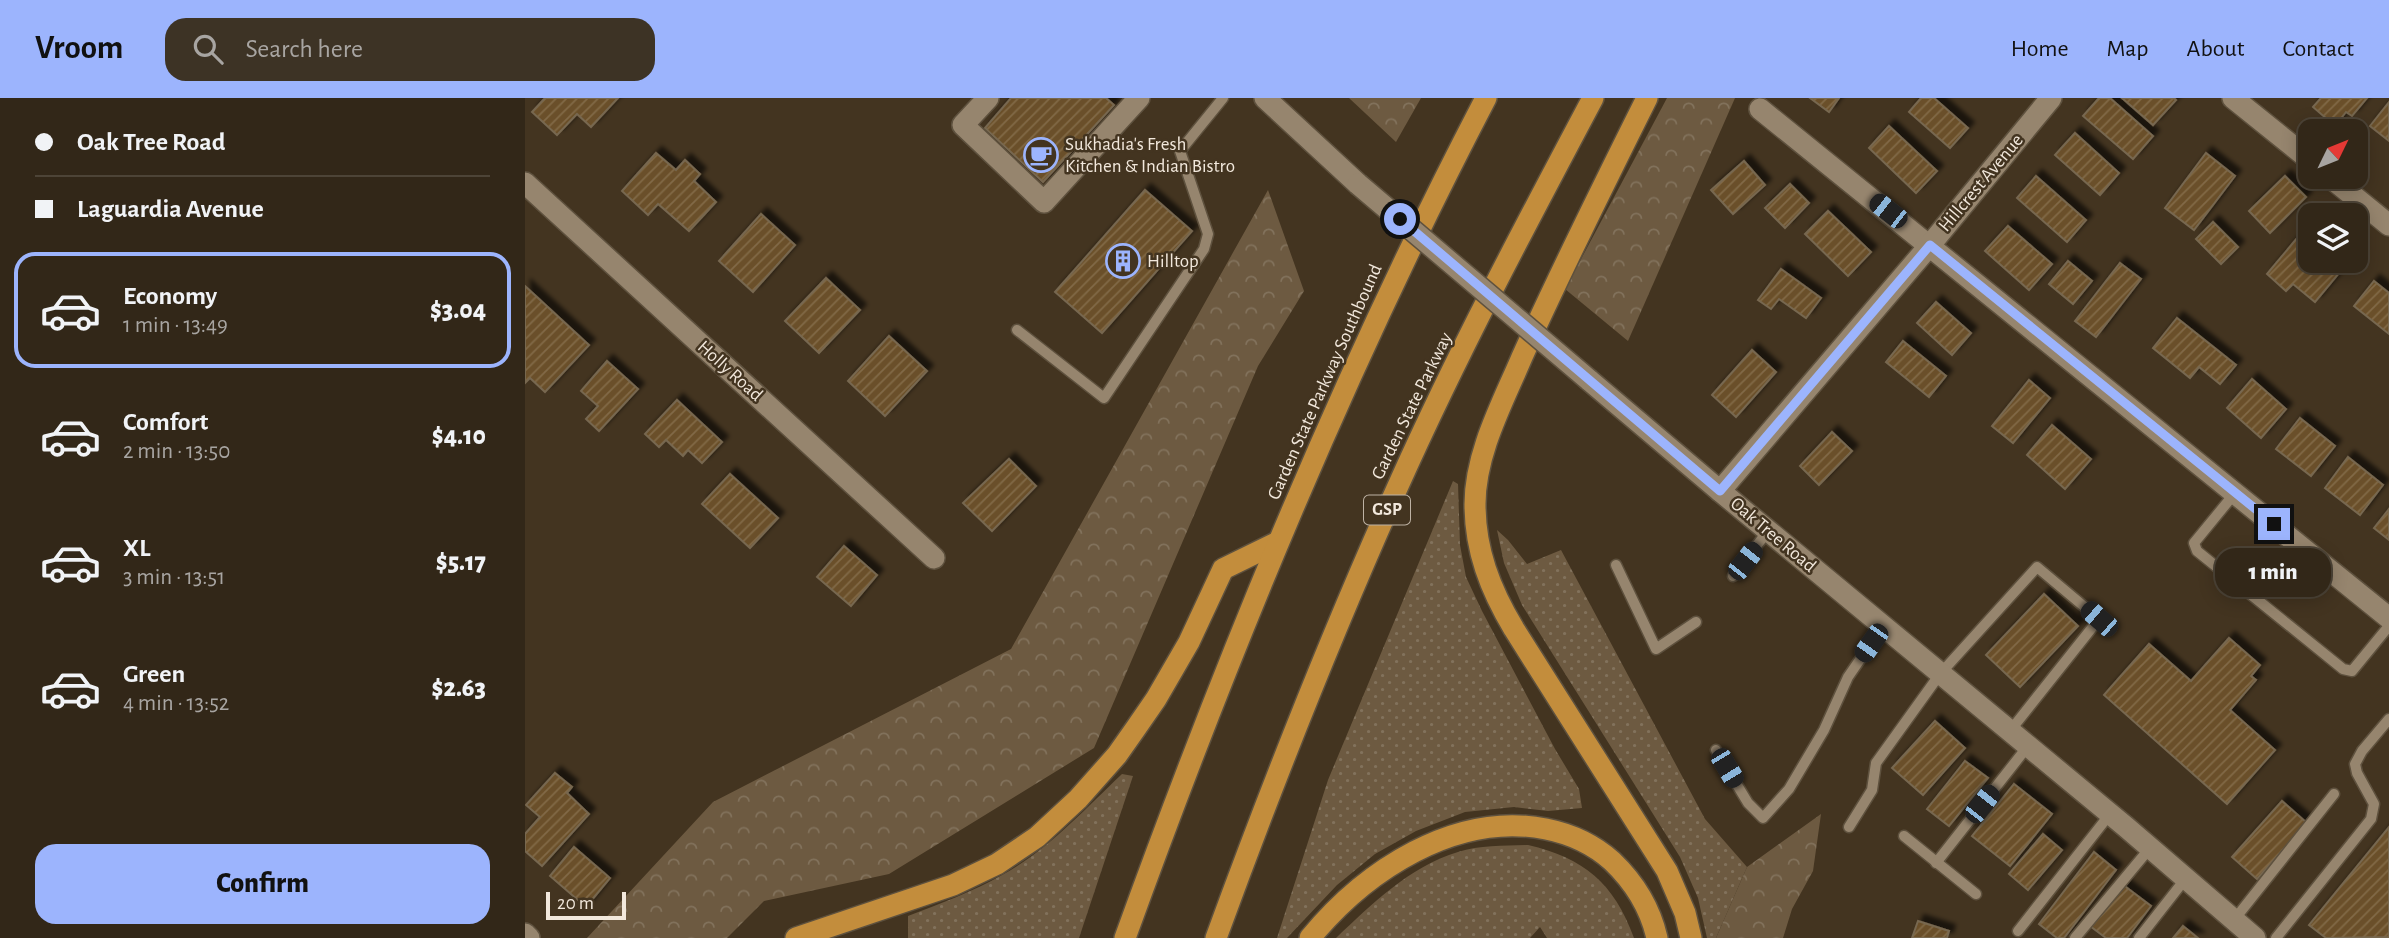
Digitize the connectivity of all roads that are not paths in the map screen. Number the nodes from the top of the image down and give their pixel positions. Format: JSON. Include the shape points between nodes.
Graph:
{"nodes":[{"id":1,"x":989,"y":98,"type":"edge"},
{"id":2,"x":1139,"y":98,"type":"edge"},
{"id":3,"x":1223,"y":98,"type":"edge"},
{"id":4,"x":1265,"y":98,"type":"edge"},
{"id":5,"x":1486,"y":98,"type":"edge"},
{"id":6,"x":1593,"y":98,"type":"edge"},
{"id":7,"x":1647,"y":98,"type":"edge"},
{"id":8,"x":2052,"y":98,"type":"edge"},
{"id":9,"x":2233,"y":98,"type":"edge"},
{"id":10,"x":1760,"y":109,"type":"dead end"},
{"id":11,"x":2298,"y":150,"type":"edge"},
{"id":12,"x":525,"y":183,"type":"edge"},
{"id":13,"x":2345,"y":189,"type":"edge"},
{"id":14,"x":2389,"y":225,"type":"edge"},
{"id":15,"x":1930,"y":245,"type":"junction"},
{"id":16,"x":1017,"y":330,"type":"dead end"},
{"id":17,"x":1720,"y":491,"type":"junction"},
{"id":18,"x":2235,"y":493,"type":"junction"},
{"id":19,"x":1768,"y":531,"type":"junction"},
{"id":20,"x":1278,"y":542,"type":"junction"},
{"id":21,"x":935,"y":558,"type":"dead end"},
{"id":22,"x":1616,"y":565,"type":"dead end"},
{"id":23,"x":1733,"y":576,"type":"dead end"},
{"id":24,"x":2389,"y":618,"type":"edge"},
{"id":25,"x":1696,"y":622,"type":"dead end"},
{"id":26,"x":1882,"y":626,"type":"junction"},
{"id":27,"x":2389,"y":626,"type":"edge"},
{"id":28,"x":1940,"y":674,"type":"junction"},
{"id":29,"x":2389,"y":719,"type":"edge"},
{"id":30,"x":2010,"y":731,"type":"junction"},
{"id":31,"x":2028,"y":746,"type":"junction"},
{"id":32,"x":1716,"y":750,"type":"dead end"},
{"id":33,"x":2334,"y":794,"type":"dead end"},
{"id":34,"x":2110,"y":814,"type":"junction"},
{"id":35,"x":1849,"y":827,"type":"dead end"},
{"id":36,"x":1904,"y":836,"type":"dead end"},
{"id":37,"x":2150,"y":848,"type":"junction"},
{"id":38,"x":1936,"y":863,"type":"junction"},
{"id":39,"x":2186,"y":878,"type":"junction"},
{"id":40,"x":1976,"y":894,"type":"dead end"},
{"id":41,"x":2234,"y":920,"type":"junction"},
{"id":42,"x":2018,"y":930,"type":"dead end"},
{"id":43,"x":525,"y":934,"type":"edge"},
{"id":44,"x":529,"y":938,"type":"edge"},
{"id":45,"x":796,"y":938,"type":"edge"},
{"id":46,"x":1125,"y":938,"type":"edge"},
{"id":47,"x":1216,"y":938,"type":"edge"},
{"id":48,"x":1310,"y":938,"type":"edge"},
{"id":49,"x":1657,"y":938,"type":"edge"},
{"id":50,"x":1691,"y":938,"type":"edge"},
{"id":51,"x":2075,"y":938,"type":"edge"},
{"id":52,"x":2139,"y":938,"type":"edge"},
{"id":53,"x":2255,"y":938,"type":"edge"},
{"id":54,"x":2276,"y":938,"type":"edge"}],
"edges":[{"from":1,"to":2,"type":"street","via":[[963,125],[1044,202]]},
{"from":3,"to":16,"type":"lane","via":[[1180,151],[1208,234],[1204,249],[1104,398]]},
{"from":4,"to":17,"type":"street","name":"Oak Tree Road","bridge":true,"via":[[1358,184]]},
{"from":5,"to":20,"type":"highway","name":"Garden State Parkway Southbound","via":[[1431,203]]},
{"from":6,"to":47,"type":"highway","name":"Garden State Parkway","number":"GSP","via":[[1399,485],[1315,678]]},
{"from":7,"to":50,"type":"highway","via":[[1501,407],[1483,459],[1475,513],[1491,588],[1667,871]]},
{"from":8,"to":15,"type":"street","name":"Hillcrest Avenue"},
{"from":9,"to":11,"type":"street"},
{"from":10,"to":15,"type":"street"},
{"from":12,"to":21,"type":"street","name":"Holly Road"},
{"from":13,"to":14,"type":"street"},
{"from":15,"to":17,"type":"street","name":"Hillcrest Avenue"},
{"from":15,"to":18,"type":"street"},
{"from":17,"to":19,"type":"street","name":"Oak Tree Road"},
{"from":18,"to":24,"type":"street"},
{"from":18,"to":27,"type":"lane","via":[[2194,543],[2197,551],[2343,669],[2353,671]]},
{"from":19,"to":23,"type":"lane"},
{"from":19,"to":26,"type":"street","name":"Oak Tree Road"},
{"from":20,"to":45,"type":"highway","via":[[1223,569],[1189,642],[1136,729],[1088,789],[1037,837],[997,864],[953,885]]},
{"from":20,"to":46,"type":"highway","via":[[1193,752]]},
{"from":22,"to":25,"type":"lane","via":[[1656,649]]},
{"from":26,"to":28,"type":"street","name":"Oak Tree Road"},
{"from":26,"to":32,"type":"lane","via":[[1848,677],[1825,730],[1789,789],[1763,818],[1748,803]]},
{"from":28,"to":30,"type":"street","name":"Oak Tree Road"},
{"from":28,"to":30,"type":"lane","via":[[2037,567],[2099,619]]},
{"from":28,"to":35,"type":"lane","via":[[1876,763],[1872,790]]},
{"from":29,"to":54,"type":"lane","via":[[2354,764],[2375,804],[2371,820]]},
{"from":30,"to":31,"type":"street","name":"Oak Tree Road"},
{"from":31,"to":34,"type":"street","name":"Oak Tree Road"},
{"from":31,"to":38,"type":"lane"},
{"from":33,"to":41,"type":"lane"},
{"from":34,"to":37,"type":"street","name":"Oak Tree Road"},
{"from":34,"to":42,"type":"lane"},
{"from":36,"to":38,"type":"lane"},
{"from":37,"to":39,"type":"street","name":"Oak Tree Road"},
{"from":37,"to":51,"type":"lane"},
{"from":38,"to":40,"type":"lane"},
{"from":39,"to":41,"type":"street","name":"Oak Tree Road"},
{"from":39,"to":52,"type":"lane"},
{"from":41,"to":53,"type":"street","name":"Oak Tree Road"},
{"from":43,"to":44,"type":"street"},
{"from":48,"to":49,"type":"highway","via":[[1353,895],[1425,846],[1464,833],[1520,826],[1574,837],[1605,856],[1641,896]]}]}
